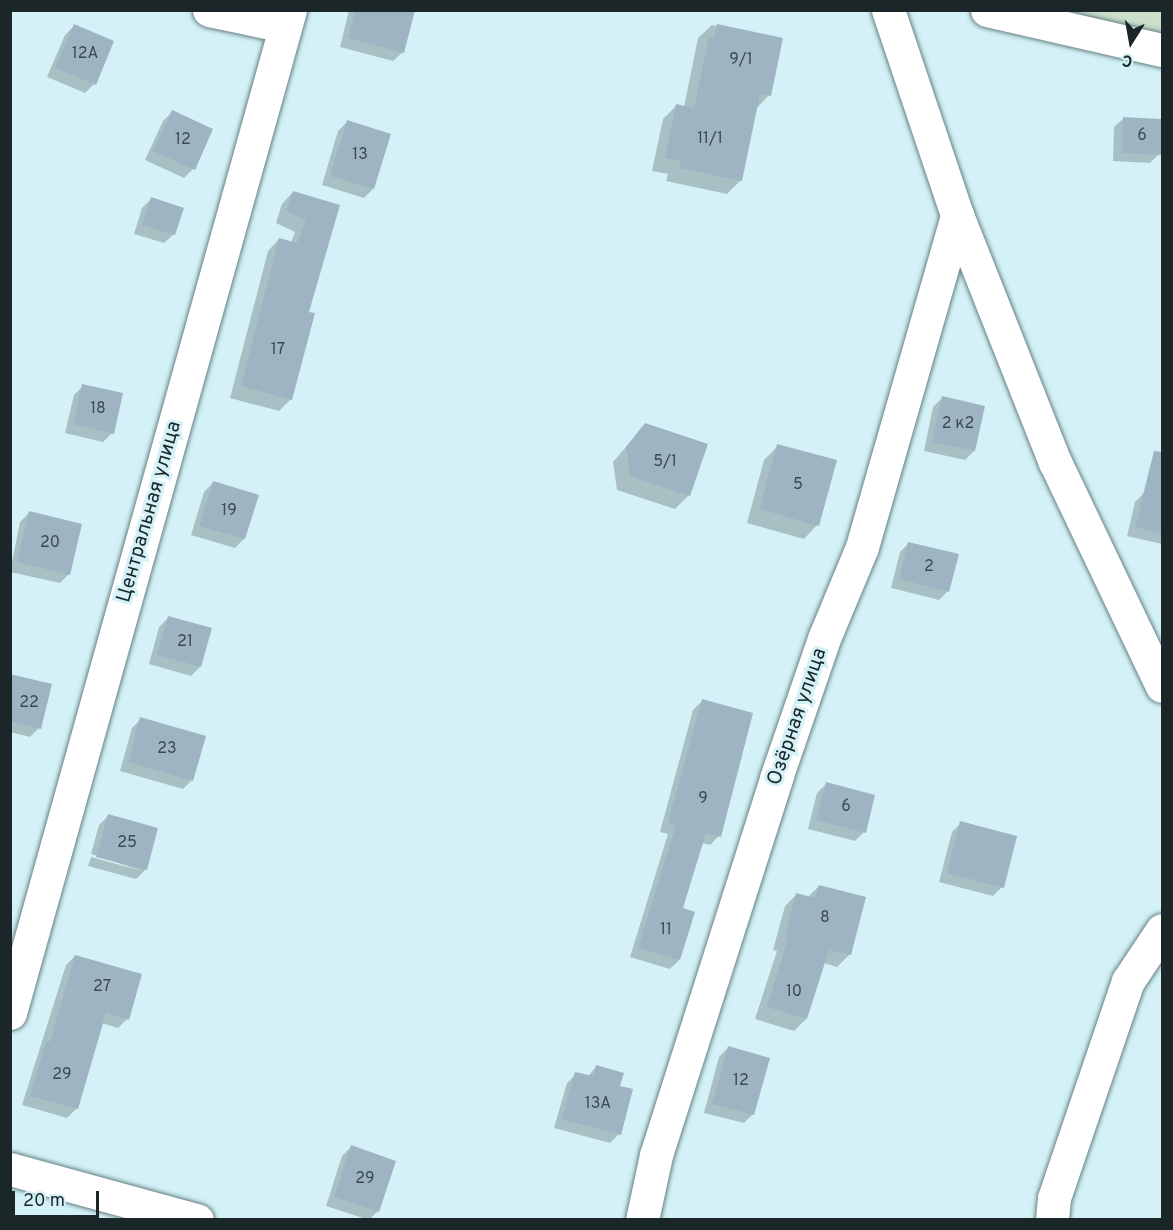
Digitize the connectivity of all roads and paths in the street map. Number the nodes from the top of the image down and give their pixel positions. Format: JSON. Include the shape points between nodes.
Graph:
{"nodes":[{"id":1,"x":209,"y":10,"type":"edge"},
{"id":2,"x":888,"y":10,"type":"edge"},
{"id":3,"x":987,"y":10,"type":"edge"},
{"id":4,"x":287,"y":18,"type":"edge"},
{"id":5,"x":1162,"y":50,"type":"edge"},
{"id":6,"x":957,"y":215,"type":"junction"},
{"id":7,"x":1162,"y":686,"type":"edge"},
{"id":8,"x":1162,"y":930,"type":"edge"},
{"id":9,"x":10,"y":1013,"type":"edge"},
{"id":10,"x":10,"y":1169,"type":"edge"},
{"id":11,"x":197,"y":1220,"type":"edge"},
{"id":12,"x":642,"y":1220,"type":"edge"},
{"id":13,"x":1052,"y":1220,"type":"edge"}],
"edges":[{"from":1,"to":4,"type":"street"},
{"from":2,"to":6,"type":"street"},
{"from":3,"to":5,"type":"street"},
{"from":4,"to":9,"type":"street","name":"Центральная улица"},
{"from":6,"to":7,"type":"street","via":[[1055,462]]},
{"from":6,"to":12,"type":"street","name":"Озёрная улица","via":[[862,547],[825,636],[776,778],[656,1155]]},
{"from":8,"to":13,"type":"street","via":[[1128,981],[1054,1198]]},
{"from":10,"to":11,"type":"street"}]}
